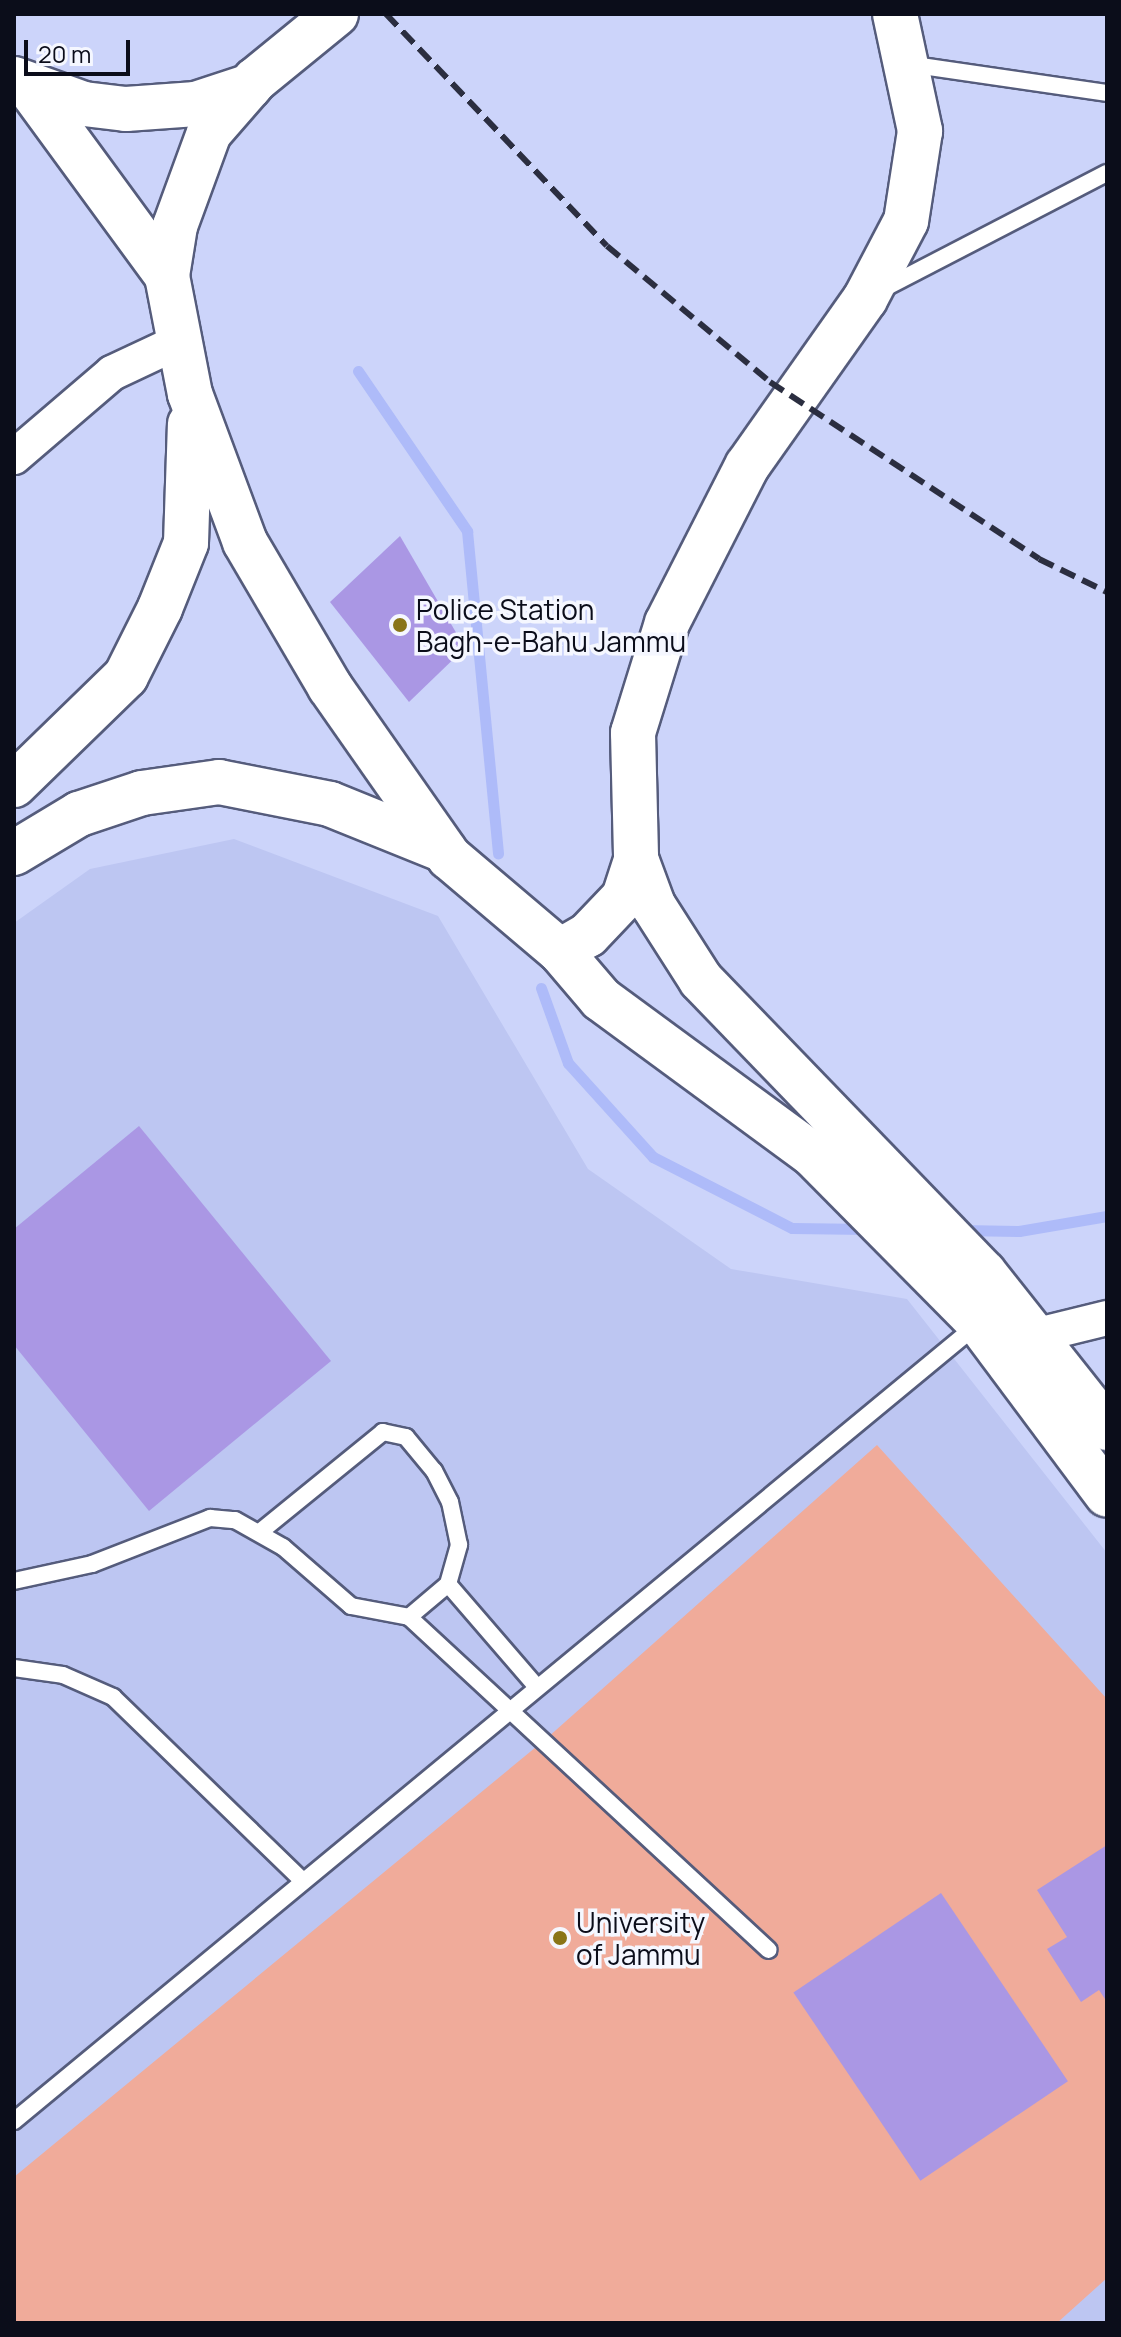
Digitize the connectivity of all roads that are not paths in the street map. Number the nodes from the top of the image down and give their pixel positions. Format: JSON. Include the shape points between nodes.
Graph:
{"nodes":[{"id":1,"x":336,"y":14,"type":"edge"},
{"id":2,"x":880,"y":14,"type":"edge"},
{"id":3,"x":895,"y":14,"type":"edge"},
{"id":4,"x":906,"y":64,"type":"junction"},
{"id":5,"x":23,"y":84,"type":"edge"},
{"id":6,"x":250,"y":86,"type":"junction"},
{"id":7,"x":1107,"y":93,"type":"edge"},
{"id":8,"x":1107,"y":173,"type":"edge"},
{"id":9,"x":167,"y":276,"type":"junction"},
{"id":10,"x":865,"y":299,"type":"junction"},
{"id":11,"x":180,"y":341,"type":"junction"},
{"id":12,"x":190,"y":394,"type":"junction"},
{"id":13,"x":14,"y":457,"type":"edge"},
{"id":14,"x":14,"y":785,"type":"edge"},
{"id":15,"x":444,"y":850,"type":"junction"},
{"id":16,"x":14,"y":853,"type":"edge"},
{"id":17,"x":636,"y":859,"type":"junction"},
{"id":18,"x":560,"y":951,"type":"junction"},
{"id":19,"x":827,"y":1141,"type":"junction"},
{"id":20,"x":974,"y":1299,"type":"junction"},
{"id":21,"x":1107,"y":1318,"type":"edge"},
{"id":22,"x":1034,"y":1336,"type":"junction"},
{"id":23,"x":1107,"y":1428,"type":"edge"},
{"id":24,"x":1107,"y":1495,"type":"edge"},
{"id":25,"x":261,"y":1531,"type":"junction"},
{"id":26,"x":14,"y":1581,"type":"edge"},
{"id":27,"x":448,"y":1584,"type":"junction"},
{"id":28,"x":409,"y":1617,"type":"junction"},
{"id":29,"x":14,"y":1668,"type":"edge"},
{"id":30,"x":537,"y":1687,"type":"junction"},
{"id":31,"x":506,"y":1713,"type":"junction"},
{"id":32,"x":303,"y":1881,"type":"junction"},
{"id":33,"x":768,"y":1950,"type":"dead end"},
{"id":34,"x":14,"y":2121,"type":"edge"}],
"edges":[{"from":1,"to":6,"type":"main road"},
{"from":2,"to":4,"type":"main road"},
{"from":3,"to":4,"type":"main road"},
{"from":4,"to":7,"type":"lane"},
{"from":4,"to":10,"type":"main road","via":[[920,131],[917,183],[892,256]]},
{"from":5,"to":6,"type":"main road","via":[[126,109],[196,104]]},
{"from":5,"to":9,"type":"main road"},
{"from":6,"to":9,"type":"main road","via":[[209,133],[187,181]]},
{"from":8,"to":10,"type":"lane"},
{"from":9,"to":11,"type":"main road"},
{"from":10,"to":17,"type":"main road","via":[[747,466],[667,623],[633,733]]},
{"from":11,"to":12,"type":"main road"},
{"from":11,"to":13,"type":"street","via":[[112,373]]},
{"from":12,"to":14,"type":"main road","via":[[186,543],[160,608],[126,676]]},
{"from":12,"to":15,"type":"main road","via":[[245,542],[330,687]]},
{"from":15,"to":16,"type":"main road","via":[[330,804],[219,782],[142,793],[79,814]]},
{"from":15,"to":18,"type":"main road"},
{"from":17,"to":18,"type":"main road","via":[[624,897],[588,935]]},
{"from":17,"to":19,"type":"main road","via":[[653,905],[701,980]]},
{"from":18,"to":19,"type":"main road","via":[[601,999]]},
{"from":19,"to":20,"type":"main road"},
{"from":20,"to":22,"type":"main road"},
{"from":20,"to":24,"type":"main road"},
{"from":20,"to":30,"type":"lane"},
{"from":21,"to":22,"type":"street"},
{"from":22,"to":23,"type":"main road"},
{"from":25,"to":26,"type":"lane","via":[[210,1518],[92,1564]]},
{"from":25,"to":27,"type":"lane","via":[[361,1445],[396,1433],[414,1445],[450,1502],[459,1545]]},
{"from":25,"to":28,"type":"lane","via":[[351,1606]]},
{"from":27,"to":28,"type":"lane"},
{"from":27,"to":30,"type":"lane"},
{"from":28,"to":31,"type":"lane"},
{"from":29,"to":32,"type":"lane","via":[[63,1675],[113,1697]]},
{"from":30,"to":31,"type":"lane"},
{"from":31,"to":32,"type":"lane"},
{"from":31,"to":33,"type":"lane"},
{"from":32,"to":34,"type":"lane"}]}
